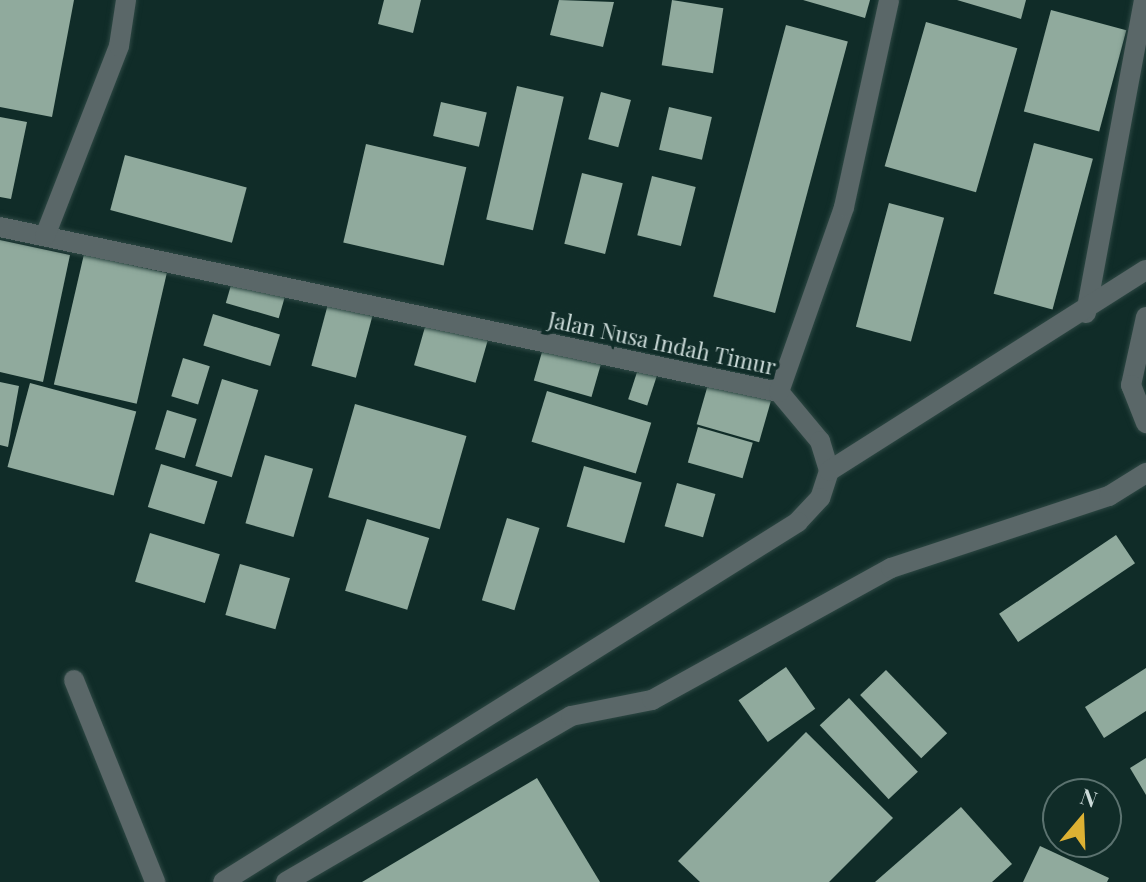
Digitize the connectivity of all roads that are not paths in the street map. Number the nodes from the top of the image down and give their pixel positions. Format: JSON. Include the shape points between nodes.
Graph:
{"nodes":[{"id":1,"x":126,"y":0,"type":"edge"},
{"id":2,"x":889,"y":0,"type":"edge"},
{"id":3,"x":1144,"y":0,"type":"edge"},
{"id":4,"x":0,"y":227,"type":"edge"},
{"id":5,"x":45,"y":236,"type":"junction"},
{"id":6,"x":1146,"y":270,"type":"edge"},
{"id":7,"x":1086,"y":313,"type":"junction"},
{"id":8,"x":1146,"y":317,"type":"edge"},
{"id":9,"x":779,"y":392,"type":"junction"},
{"id":10,"x":1146,"y":423,"type":"edge"},
{"id":11,"x":829,"y":471,"type":"junction"},
{"id":12,"x":1146,"y":473,"type":"edge"},
{"id":13,"x":74,"y":680,"type":"dead end"},
{"id":14,"x":155,"y":882,"type":"edge"},
{"id":15,"x":223,"y":882,"type":"edge"},
{"id":16,"x":286,"y":882,"type":"edge"}],
"edges":[{"from":1,"to":5,"type":"street","via":[[119,46]]},
{"from":2,"to":9,"type":"street","via":[[844,207]]},
{"from":3,"to":7,"type":"street"},
{"from":4,"to":5,"type":"street","name":"Jalan Nusa Indah Timur"},
{"from":5,"to":9,"type":"street","name":"Jalan Nusa Indah Timur"},
{"from":6,"to":7,"type":"street"},
{"from":7,"to":11,"type":"street"},
{"from":8,"to":10,"type":"street","via":[[1131,385]]},
{"from":9,"to":11,"type":"street","name":"Jalan Nusa Indah Timur","via":[[812,428]]},
{"from":11,"to":15,"type":"street","via":[[820,498],[798,522]]},
{"from":12,"to":16,"type":"street","via":[[1109,496],[891,568],[652,700],[571,716]]},
{"from":13,"to":14,"type":"street"}]}
